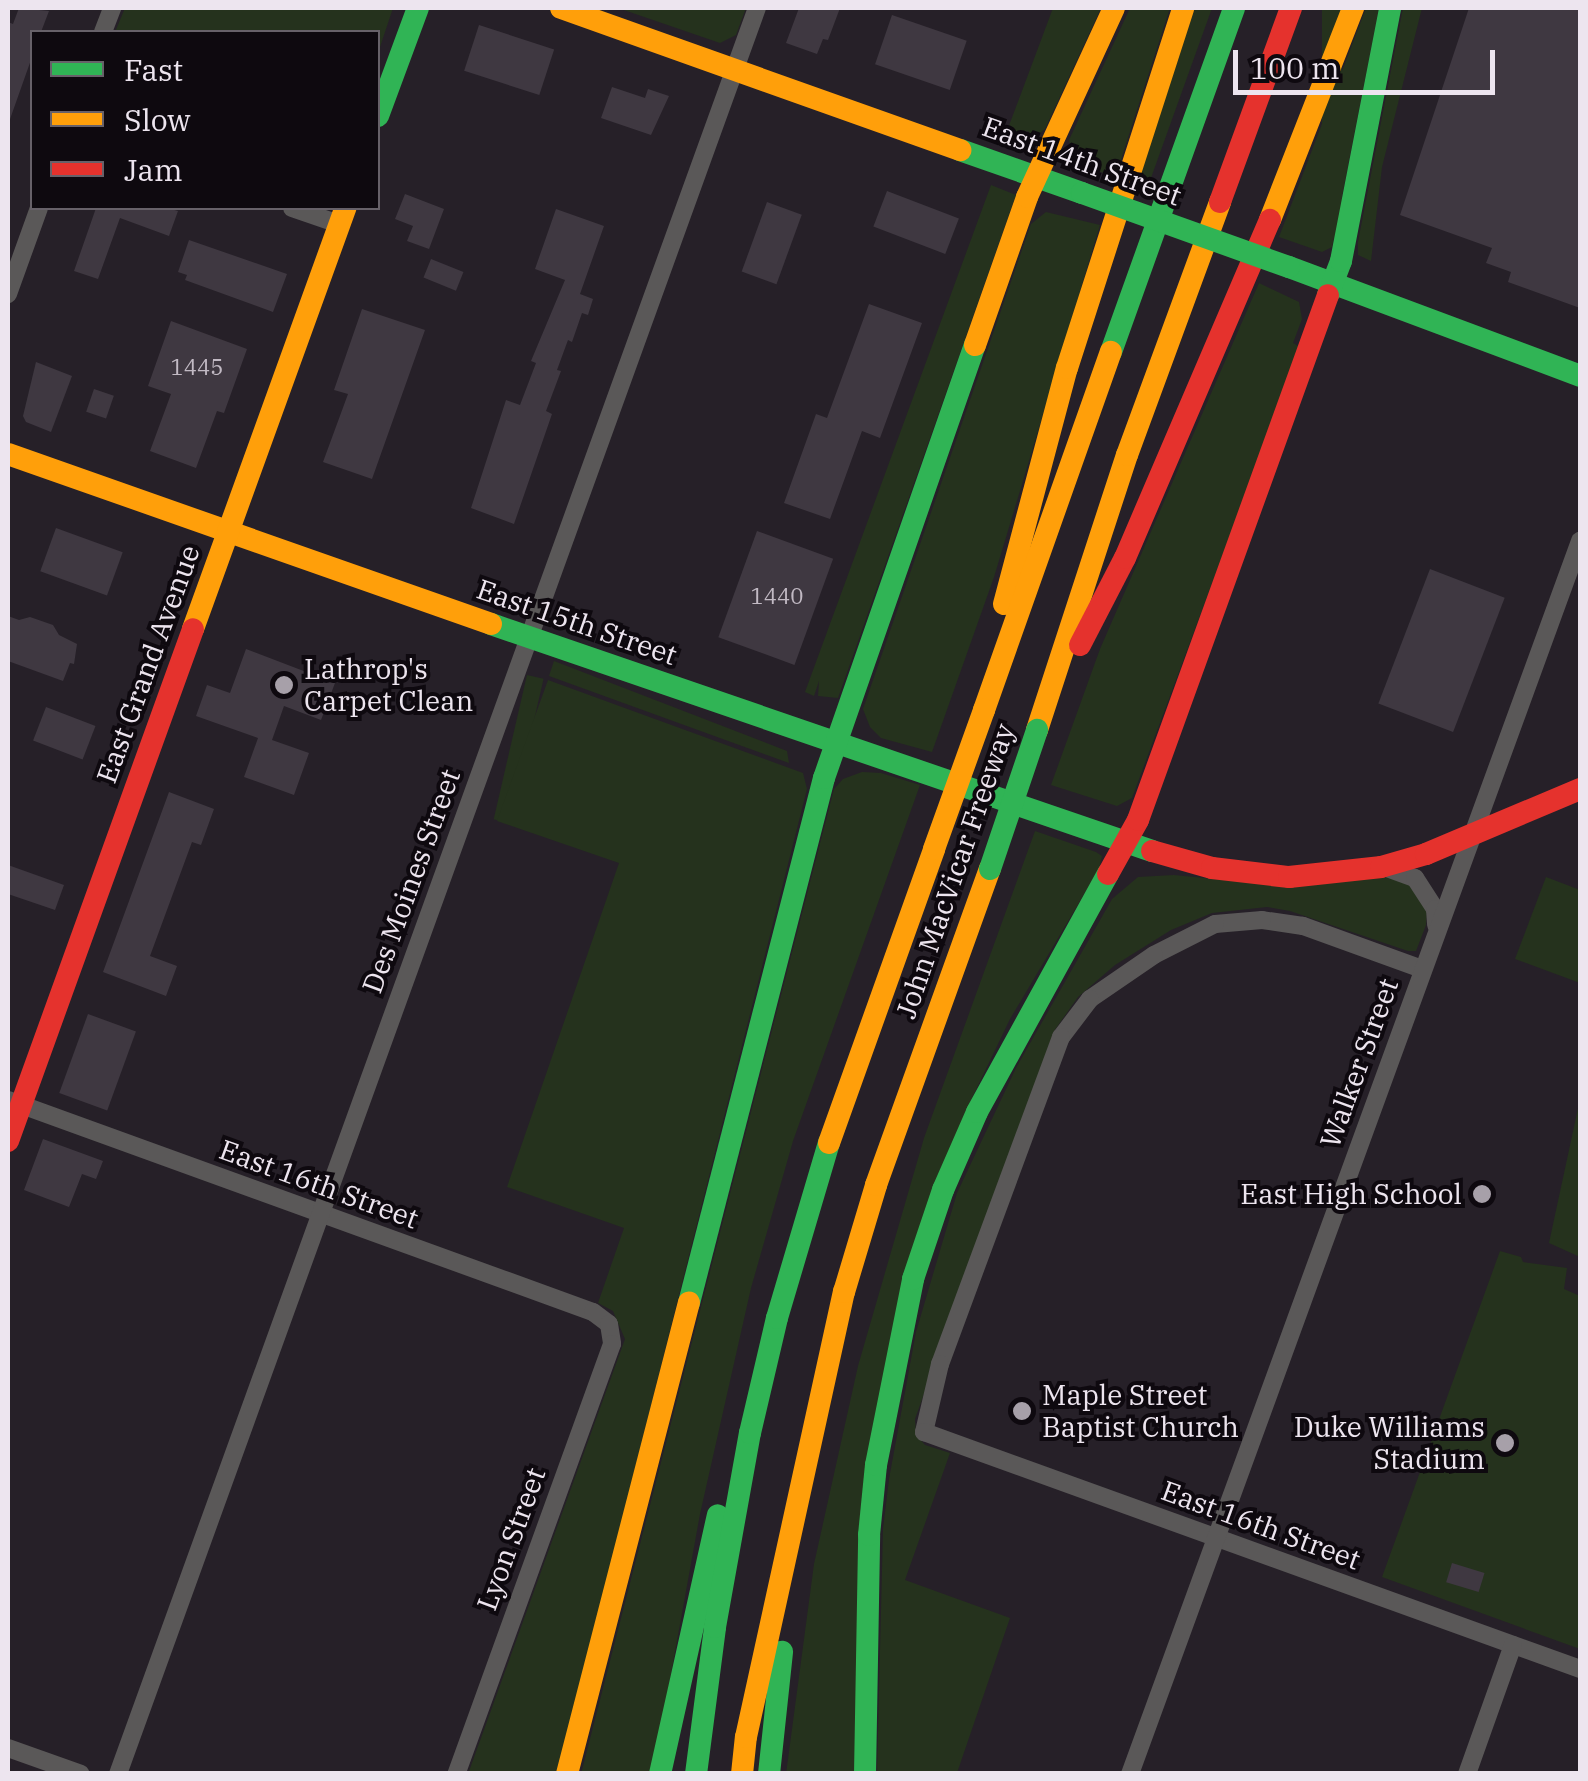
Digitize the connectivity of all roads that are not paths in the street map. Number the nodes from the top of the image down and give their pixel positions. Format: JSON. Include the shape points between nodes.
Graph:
{"nodes":[{"id":1,"x":418,"y":8,"type":"edge"},
{"id":2,"x":561,"y":8,"type":"edge"},
{"id":3,"x":757,"y":8,"type":"edge"},
{"id":4,"x":1114,"y":8,"type":"edge"},
{"id":5,"x":1183,"y":8,"type":"edge"},
{"id":6,"x":1234,"y":8,"type":"edge"},
{"id":7,"x":1291,"y":8,"type":"edge"},
{"id":8,"x":1353,"y":8,"type":"edge"},
{"id":9,"x":1390,"y":8,"type":"edge"},
{"id":10,"x":735,"y":71,"type":"junction"},
{"id":11,"x":380,"y":111,"type":"edge"},
{"id":12,"x":1035,"y":176,"type":"junction"},
{"id":13,"x":38,"y":210,"type":"edge"},
{"id":14,"x":304,"y":210,"type":"edge"},
{"id":15,"x":342,"y":216,"type":"edge"},
{"id":16,"x":1334,"y":283,"type":"junction"},
{"id":17,"x":8,"y":294,"type":"edge"},
{"id":18,"x":1580,"y":376,"type":"edge"},
{"id":19,"x":8,"y":454,"type":"edge"},
{"id":20,"x":227,"y":533,"type":"junction"},
{"id":21,"x":1580,"y":541,"type":"edge"},
{"id":22,"x":529,"y":636,"type":"junction"},
{"id":23,"x":1046,"y":704,"type":"junction"},
{"id":24,"x":984,"y":710,"type":"junction"},
{"id":25,"x":835,"y":743,"type":"junction"},
{"id":26,"x":1580,"y":789,"type":"edge"},
{"id":27,"x":1470,"y":836,"type":"junction"},
{"id":28,"x":1128,"y":844,"type":"junction"},
{"id":29,"x":1381,"y":867,"type":"junction"},
{"id":30,"x":1437,"y":928,"type":"junction"},
{"id":31,"x":1422,"y":969,"type":"junction"},
{"id":32,"x":14,"y":1103,"type":"edge"},
{"id":33,"x":8,"y":1141,"type":"edge"},
{"id":34,"x":320,"y":1213,"type":"junction"},
{"id":35,"x":608,"y":1324,"type":"joint"},
{"id":36,"x":750,"y":1433,"type":"junction"},
{"id":37,"x":808,"y":1445,"type":"junction"},
{"id":38,"x":1215,"y":1538,"type":"junction"},
{"id":39,"x":1512,"y":1645,"type":"junction"},
{"id":40,"x":1580,"y":1670,"type":"edge"},
{"id":41,"x":8,"y":1748,"type":"edge"},
{"id":42,"x":81,"y":1774,"type":"edge"},
{"id":43,"x":118,"y":1774,"type":"edge"},
{"id":44,"x":456,"y":1774,"type":"edge"},
{"id":45,"x":567,"y":1774,"type":"edge"},
{"id":46,"x":660,"y":1774,"type":"edge"},
{"id":47,"x":696,"y":1774,"type":"edge"},
{"id":48,"x":742,"y":1774,"type":"edge"},
{"id":49,"x":769,"y":1774,"type":"edge"},
{"id":50,"x":865,"y":1774,"type":"edge"},
{"id":51,"x":1130,"y":1774,"type":"edge"},
{"id":52,"x":1467,"y":1774,"type":"edge"}],
"edges":[{"from":1,"to":11,"type":"main road"},
{"from":2,"to":10,"type":"main road","name":"East 14th Street"},
{"from":3,"to":10,"type":"street","name":"Des Moines Street"},
{"from":4,"to":12,"type":"main road"},
{"from":5,"to":24,"type":"main road","via":[[1061,387],[1018,540]]},
{"from":6,"to":24,"type":"main road","name":"John MacVicar Freeway"},
{"from":7,"to":23,"type":"main road","name":"John MacVicar Freeway","via":[[1134,437]]},
{"from":8,"to":23,"type":"main road","via":[[1291,173],[1126,558]]},
{"from":9,"to":16,"type":"main road"},
{"from":10,"to":12,"type":"main road","name":"East 14th Street"},
{"from":10,"to":22,"type":"street","name":"Des Moines Street"},
{"from":12,"to":16,"type":"main road","name":"East 14th Street","bridge":true},
{"from":12,"to":25,"type":"main road"},
{"from":13,"to":17,"type":"street"},
{"from":14,"to":15,"type":"street"},
{"from":15,"to":20,"type":"main road","name":"East Grand Avenue"},
{"from":16,"to":18,"type":"main road","name":"East 14th Street"},
{"from":16,"to":28,"type":"main road"},
{"from":19,"to":20,"type":"main road","name":"East 15th Street"},
{"from":20,"to":22,"type":"main road","name":"East 15th Street"},
{"from":20,"to":32,"type":"main road","name":"East Grand Avenue"},
{"from":21,"to":27,"type":"street","name":"Walker Street"},
{"from":22,"to":25,"type":"main road","name":"East 15th Street"},
{"from":22,"to":34,"type":"street","name":"Des Moines Street"},
{"from":23,"to":37,"type":"main road","name":"John MacVicar Freeway","bridge":true,"via":[[876,1185]]},
{"from":24,"to":36,"type":"main road","name":"John MacVicar Freeway","bridge":true,"via":[[824,1156]]},
{"from":25,"to":28,"type":"main road","name":"East 15th Street"},
{"from":25,"to":45,"type":"main road"},
{"from":26,"to":27,"type":"main road","name":"East 15th Street"},
{"from":27,"to":29,"type":"main road","name":"East 15th Street"},
{"from":27,"to":30,"type":"street","name":"Walker Street"},
{"from":28,"to":29,"type":"main road","name":"East 15th Street","via":[[1212,868],[1289,877]]},
{"from":28,"to":50,"type":"main road","via":[[977,1112],[913,1278],[876,1465],[869,1536]]},
{"from":29,"to":30,"type":"street","via":[[1415,878],[1435,909]]},
{"from":30,"to":31,"type":"street","name":"Walker Street"},
{"from":31,"to":38,"type":"street","name":"Walker Street"},
{"from":31,"to":38,"type":"street","name":"East 16th Street","via":[[1303,926],[1215,924],[1090,998],[1060,1037],[940,1364],[924,1432]]},
{"from":32,"to":33,"type":"main road","name":"East Grand Avenue"},
{"from":32,"to":34,"type":"street","name":"East 16th Street"},
{"from":34,"to":35,"type":"street","name":"East 16th Street","via":[[592,1312]]},
{"from":34,"to":43,"type":"street","name":"Des Moines Street"},
{"from":35,"to":44,"type":"street","name":"Lyon Street","via":[[612,1344]]},
{"from":36,"to":46,"type":"main road","via":[[712,1531]]},
{"from":36,"to":47,"type":"main road","name":"John MacVicar Freeway"},
{"from":37,"to":48,"type":"main road","name":"John MacVicar Freeway"},
{"from":37,"to":49,"type":"main road"},
{"from":38,"to":39,"type":"street","name":"East 16th Street"},
{"from":38,"to":51,"type":"street","name":"Walker Street"},
{"from":39,"to":40,"type":"street","name":"East 16th Street"},
{"from":39,"to":52,"type":"street"},
{"from":41,"to":42,"type":"street"}]}
